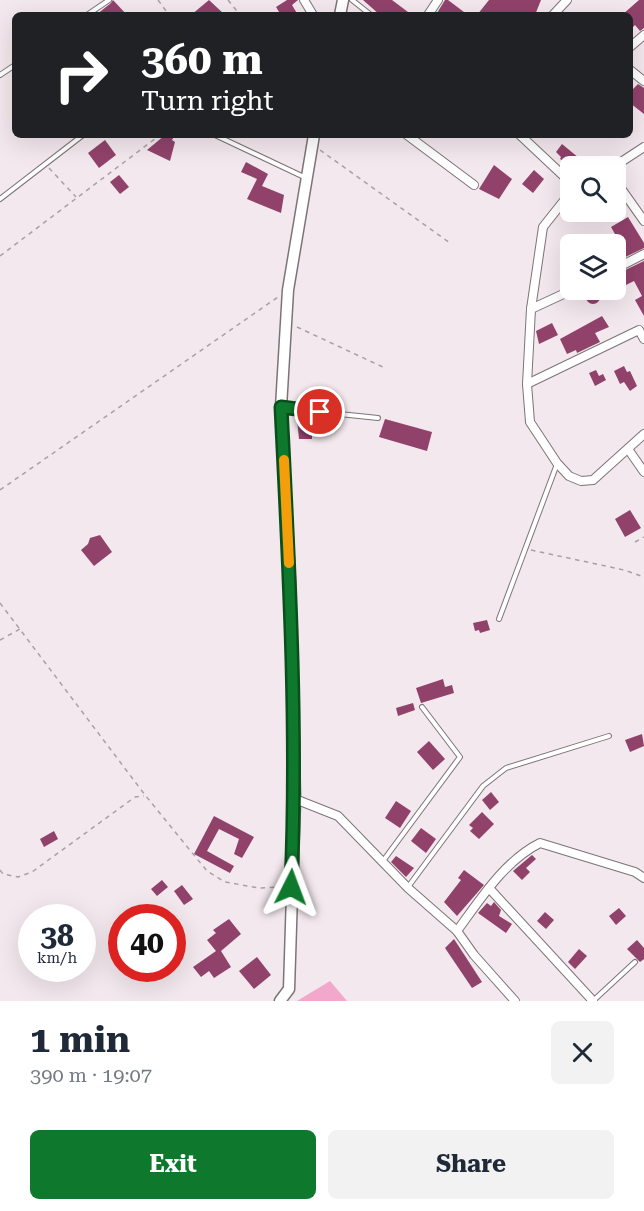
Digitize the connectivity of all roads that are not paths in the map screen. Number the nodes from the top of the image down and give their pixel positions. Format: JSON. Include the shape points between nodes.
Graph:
{"nodes":[{"id":1,"x":109,"y":0,"type":"edge"},
{"id":2,"x":352,"y":0,"type":"edge"},
{"id":3,"x":567,"y":0,"type":"edge"},
{"id":4,"x":91,"y":12,"type":"edge"},
{"id":5,"x":367,"y":12,"type":"edge"},
{"id":6,"x":556,"y":12,"type":"edge"},
{"id":7,"x":79,"y":138,"type":"edge"},
{"id":8,"x":221,"y":138,"type":"edge"},
{"id":9,"x":411,"y":138,"type":"edge"},
{"id":10,"x":527,"y":138,"type":"edge"},
{"id":11,"x":313,"y":140,"type":"edge"},
{"id":12,"x":644,"y":147,"type":"edge"},
{"id":13,"x":626,"y":159,"type":"edge"},
{"id":14,"x":560,"y":172,"type":"edge"},
{"id":15,"x":308,"y":178,"type":"junction"},
{"id":16,"x":474,"y":185,"type":"dead end"},
{"id":17,"x":626,"y":196,"type":"edge"},
{"id":18,"x":0,"y":199,"type":"edge"},
{"id":19,"x":560,"y":205,"type":"edge"},
{"id":20,"x":644,"y":221,"type":"edge"},
{"id":21,"x":644,"y":254,"type":"edge"},
{"id":22,"x":626,"y":263,"type":"edge"},
{"id":23,"x":560,"y":296,"type":"edge"},
{"id":24,"x":531,"y":309,"type":"junction"},
{"id":25,"x":644,"y":339,"type":"edge"},
{"id":26,"x":527,"y":384,"type":"junction"},
{"id":27,"x":281,"y":407,"type":"junction"},
{"id":28,"x":378,"y":418,"type":"dead end"},
{"id":29,"x":644,"y":434,"type":"edge"},
{"id":30,"x":628,"y":449,"type":"junction"},
{"id":31,"x":557,"y":463,"type":"junction"},
{"id":32,"x":644,"y":472,"type":"edge"},
{"id":33,"x":499,"y":619,"type":"dead end"},
{"id":34,"x":422,"y":707,"type":"dead end"},
{"id":35,"x":609,"y":736,"type":"dead end"},
{"id":36,"x":295,"y":799,"type":"junction"},
{"id":37,"x":382,"y":862,"type":"junction"},
{"id":38,"x":644,"y":878,"type":"edge"},
{"id":39,"x":408,"y":888,"type":"junction"},
{"id":40,"x":489,"y":888,"type":"junction"},
{"id":41,"x":457,"y":931,"type":"junction"},
{"id":42,"x":635,"y":962,"type":"dead end"},
{"id":43,"x":280,"y":1001,"type":"edge"},
{"id":44,"x":515,"y":1001,"type":"edge"},
{"id":45,"x":593,"y":1001,"type":"edge"}],
"edges":[{"from":1,"to":4,"type":"lane"},
{"from":2,"to":5,"type":"lane"},
{"from":3,"to":6,"type":"street"},
{"from":7,"to":18,"type":"lane"},
{"from":8,"to":15,"type":"lane"},
{"from":9,"to":16,"type":"street"},
{"from":10,"to":14,"type":"street"},
{"from":11,"to":15,"type":"street"},
{"from":12,"to":13,"type":"street"},
{"from":15,"to":27,"type":"street","via":[[288,290]]},
{"from":17,"to":20,"type":"street"},
{"from":19,"to":24,"type":"street","via":[[543,226]]},
{"from":21,"to":22,"type":"street"},
{"from":23,"to":24,"type":"street"},
{"from":24,"to":26,"type":"street"},
{"from":25,"to":26,"type":"street","via":[[639,330]]},
{"from":26,"to":31,"type":"street","via":[[530,422]]},
{"from":27,"to":28,"type":"lane"},
{"from":27,"to":36,"type":"street"},
{"from":29,"to":30,"type":"street"},
{"from":30,"to":31,"type":"street","via":[[593,480],[569,476]]},
{"from":30,"to":32,"type":"street"},
{"from":31,"to":33,"type":"lane"},
{"from":34,"to":37,"type":"lane","via":[[460,757]]},
{"from":35,"to":39,"type":"lane","via":[[506,768],[490,780]]},
{"from":36,"to":37,"type":"street","via":[[338,816]]},
{"from":36,"to":43,"type":"street","via":[[290,989]]},
{"from":37,"to":39,"type":"street"},
{"from":38,"to":40,"type":"street","via":[[540,843],[524,852]]},
{"from":39,"to":41,"type":"street"},
{"from":40,"to":41,"type":"street"},
{"from":40,"to":45,"type":"street"},
{"from":41,"to":44,"type":"street"},
{"from":42,"to":45,"type":"lane"}]}
